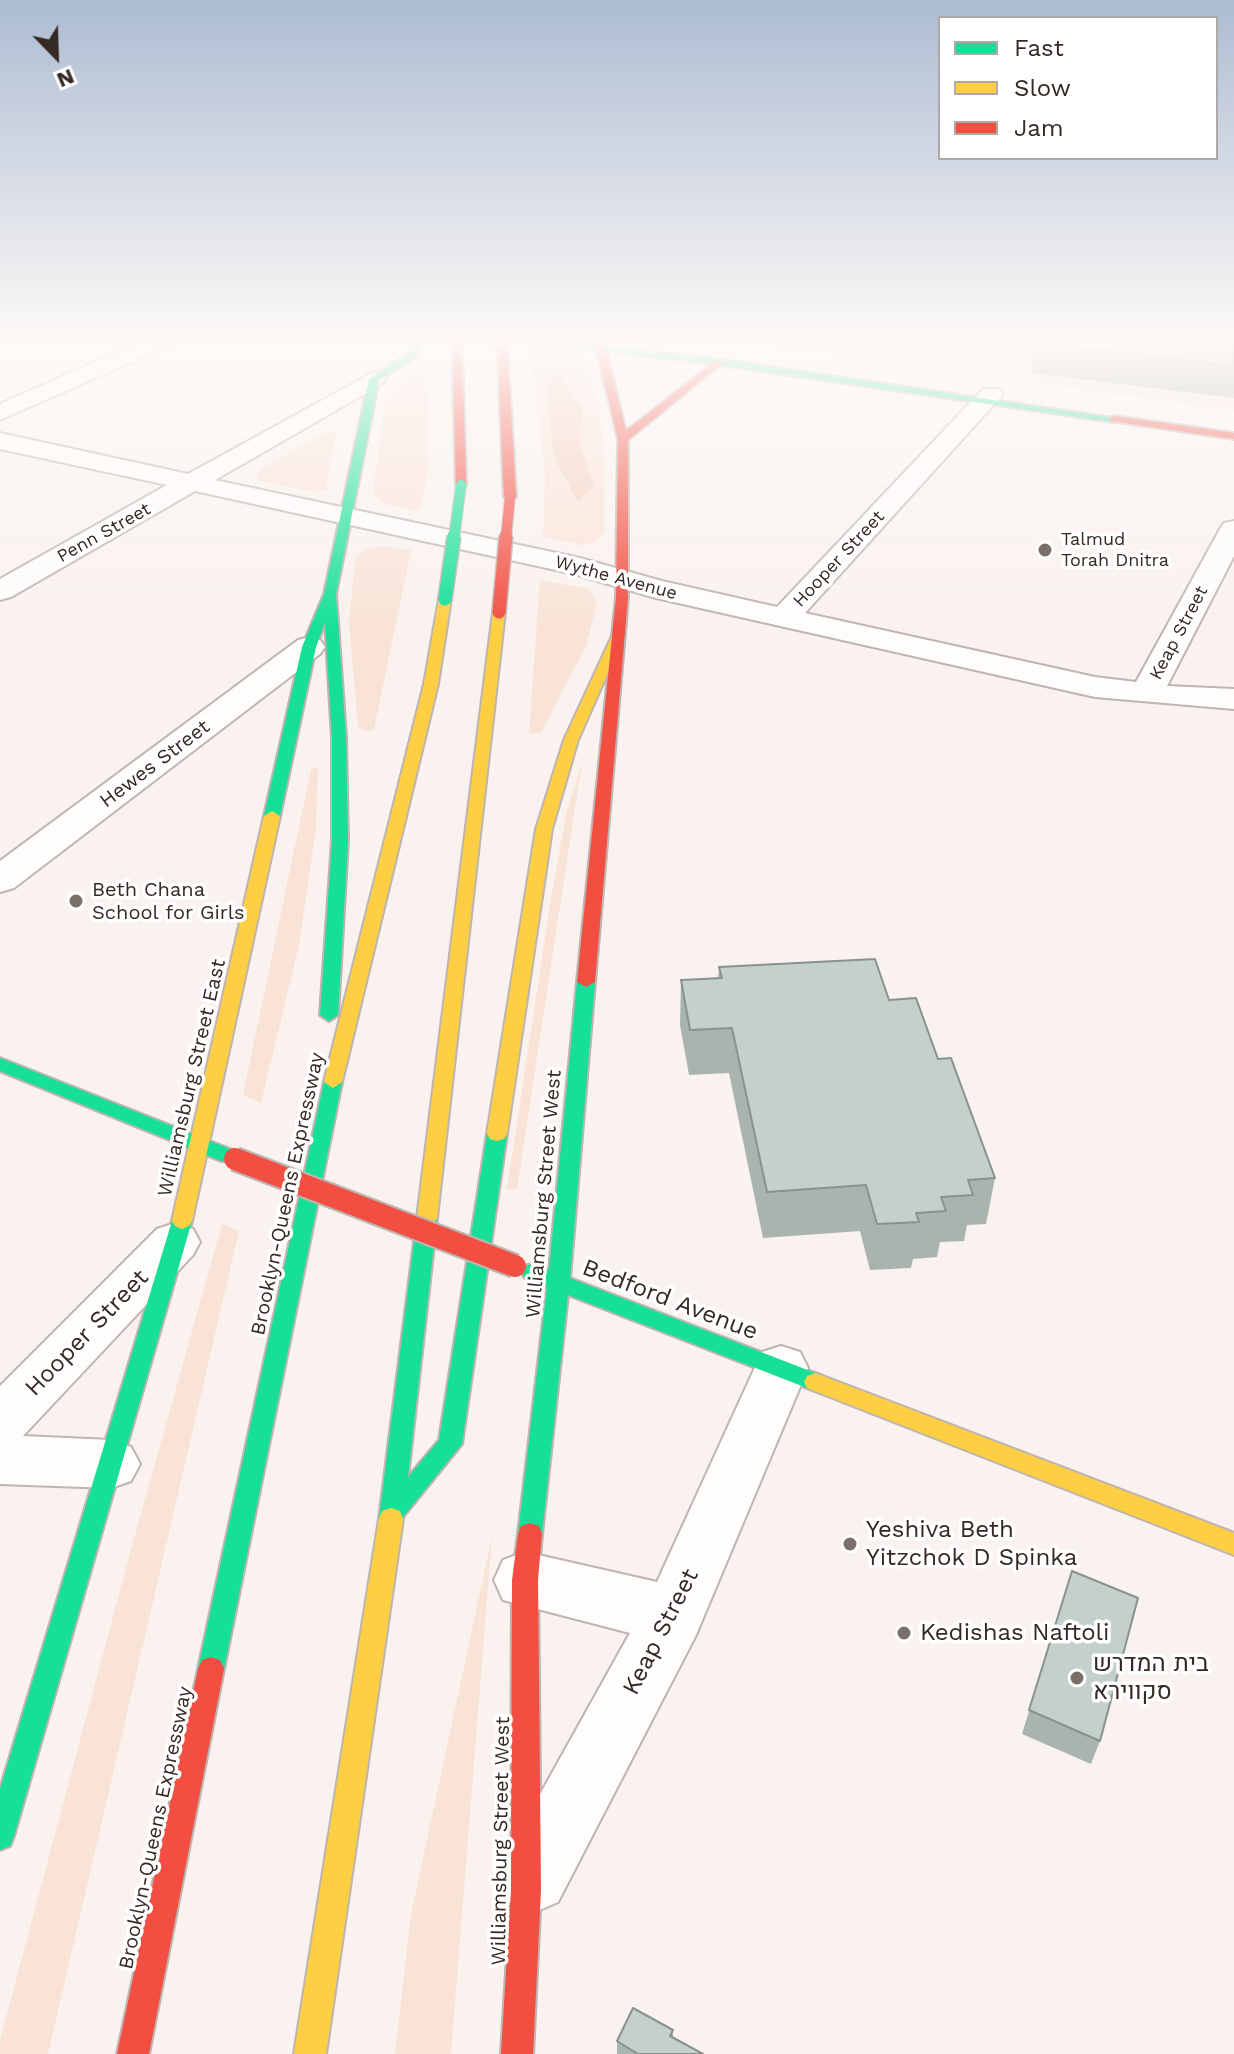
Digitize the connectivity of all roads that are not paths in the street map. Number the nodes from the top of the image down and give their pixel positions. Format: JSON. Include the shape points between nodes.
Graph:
{"nodes":[{"id":1,"x":274,"y":437,"type":"edge"},
{"id":2,"x":362,"y":437,"type":"edge"},
{"id":3,"x":460,"y":437,"type":"edge"},
{"id":4,"x":507,"y":437,"type":"edge"},
{"id":5,"x":625,"y":437,"type":"edge"},
{"id":6,"x":951,"y":437,"type":"edge"},
{"id":7,"x":623,"y":439,"type":"joint"},
{"id":8,"x":0,"y":441,"type":"edge"},
{"id":9,"x":196,"y":482,"type":"junction"},
{"id":10,"x":345,"y":517,"type":"junction"},
{"id":11,"x":1234,"y":529,"type":"edge"},
{"id":12,"x":622,"y":579,"type":"junction"},
{"id":13,"x":0,"y":591,"type":"edge"},
{"id":14,"x":330,"y":594,"type":"junction"},
{"id":15,"x":783,"y":618,"type":"junction"},
{"id":16,"x":618,"y":636,"type":"junction"},
{"id":17,"x":309,"y":647,"type":"junction"},
{"id":18,"x":1146,"y":694,"type":"junction"},
{"id":19,"x":1234,"y":699,"type":"edge"},
{"id":20,"x":0,"y":880,"type":"edge"},
{"id":21,"x":0,"y":1064,"type":"edge"},
{"id":22,"x":321,"y":1131,"type":"junction"},
{"id":23,"x":202,"y":1144,"type":"junction"},
{"id":24,"x":175,"y":1242,"type":"junction"},
{"id":25,"x":556,"y":1282,"type":"junction"},
{"id":26,"x":781,"y":1368,"type":"junction"},
{"id":27,"x":0,"y":1423,"type":"edge"},
{"id":28,"x":0,"y":1460,"type":"edge"},
{"id":29,"x":111,"y":1464,"type":"junction"},
{"id":30,"x":392,"y":1513,"type":"junction"},
{"id":31,"x":1234,"y":1544,"type":"edge"},
{"id":32,"x":525,"y":1580,"type":"junction"},
{"id":33,"x":674,"y":1615,"type":"junction"},
{"id":34,"x":0,"y":1836,"type":"edge"},
{"id":35,"x":526,"y":1890,"type":"junction"},
{"id":36,"x":133,"y":2054,"type":"edge"},
{"id":37,"x":310,"y":2054,"type":"edge"},
{"id":38,"x":517,"y":2054,"type":"edge"}],
"edges":[{"from":1,"to":9,"type":"street","name":"Penn Street"},
{"from":2,"to":10,"type":"main road","name":"Williamsburg Street East"},
{"from":3,"to":22,"type":"main road","name":"Brooklyn-Queens Expressway","bridge":true,"via":[[461,485],[431,684]]},
{"from":4,"to":30,"type":"main road","bridge":true,"via":[[510,497],[499,612]]},
{"from":5,"to":7,"type":"main road"},
{"from":6,"to":15,"type":"street","name":"Hooper Street"},
{"from":7,"to":12,"type":"main road","name":"Williamsburg Street West"},
{"from":8,"to":9,"type":"street","name":"Wythe Avenue"},
{"from":9,"to":10,"type":"street","name":"Wythe Avenue"},
{"from":9,"to":13,"type":"street","name":"Penn Street"},
{"from":10,"to":12,"type":"street","name":"Wythe Avenue"},
{"from":10,"to":14,"type":"main road","name":"Williamsburg Street East"},
{"from":11,"to":18,"type":"street","name":"Keap Street"},
{"from":12,"to":15,"type":"street","name":"Wythe Avenue"},
{"from":12,"to":16,"type":"main road","name":"Williamsburg Street West"},
{"from":14,"to":17,"type":"main road","name":"Williamsburg Street East"},
{"from":14,"to":22,"type":"main road","via":[[340,841]]},
{"from":15,"to":18,"type":"street","name":"Wythe Avenue"},
{"from":16,"to":25,"type":"main road","name":"Williamsburg Street West"},
{"from":16,"to":30,"type":"main road","via":[[571,740],[544,829],[450,1444]]},
{"from":17,"to":20,"type":"street","name":"Hewes Street"},
{"from":17,"to":23,"type":"main road","name":"Williamsburg Street East"},
{"from":18,"to":19,"type":"street","name":"Wythe Avenue"},
{"from":21,"to":23,"type":"main road","name":"Bedford Avenue"},
{"from":22,"to":36,"type":"main road","name":"Brooklyn-Queens Expressway"},
{"from":23,"to":24,"type":"main road","name":"Williamsburg Street East"},
{"from":23,"to":25,"type":"main road","name":"Bedford Avenue","bridge":true},
{"from":24,"to":27,"type":"street","name":"Hooper Street"},
{"from":24,"to":29,"type":"main road","name":"Williamsburg Street East"},
{"from":25,"to":26,"type":"main road","name":"Bedford Avenue"},
{"from":25,"to":32,"type":"main road","name":"Williamsburg Street West"},
{"from":26,"to":31,"type":"main road","name":"Bedford Avenue"},
{"from":26,"to":33,"type":"street","name":"Keap Street"},
{"from":28,"to":29,"type":"street"},
{"from":29,"to":34,"type":"main road","name":"Williamsburg Street East"},
{"from":30,"to":37,"type":"main road"},
{"from":32,"to":33,"type":"street"},
{"from":32,"to":35,"type":"main road","name":"Williamsburg Street West"},
{"from":33,"to":35,"type":"street","name":"Keap Street"},
{"from":35,"to":38,"type":"main road","name":"Williamsburg Street West"}]}
